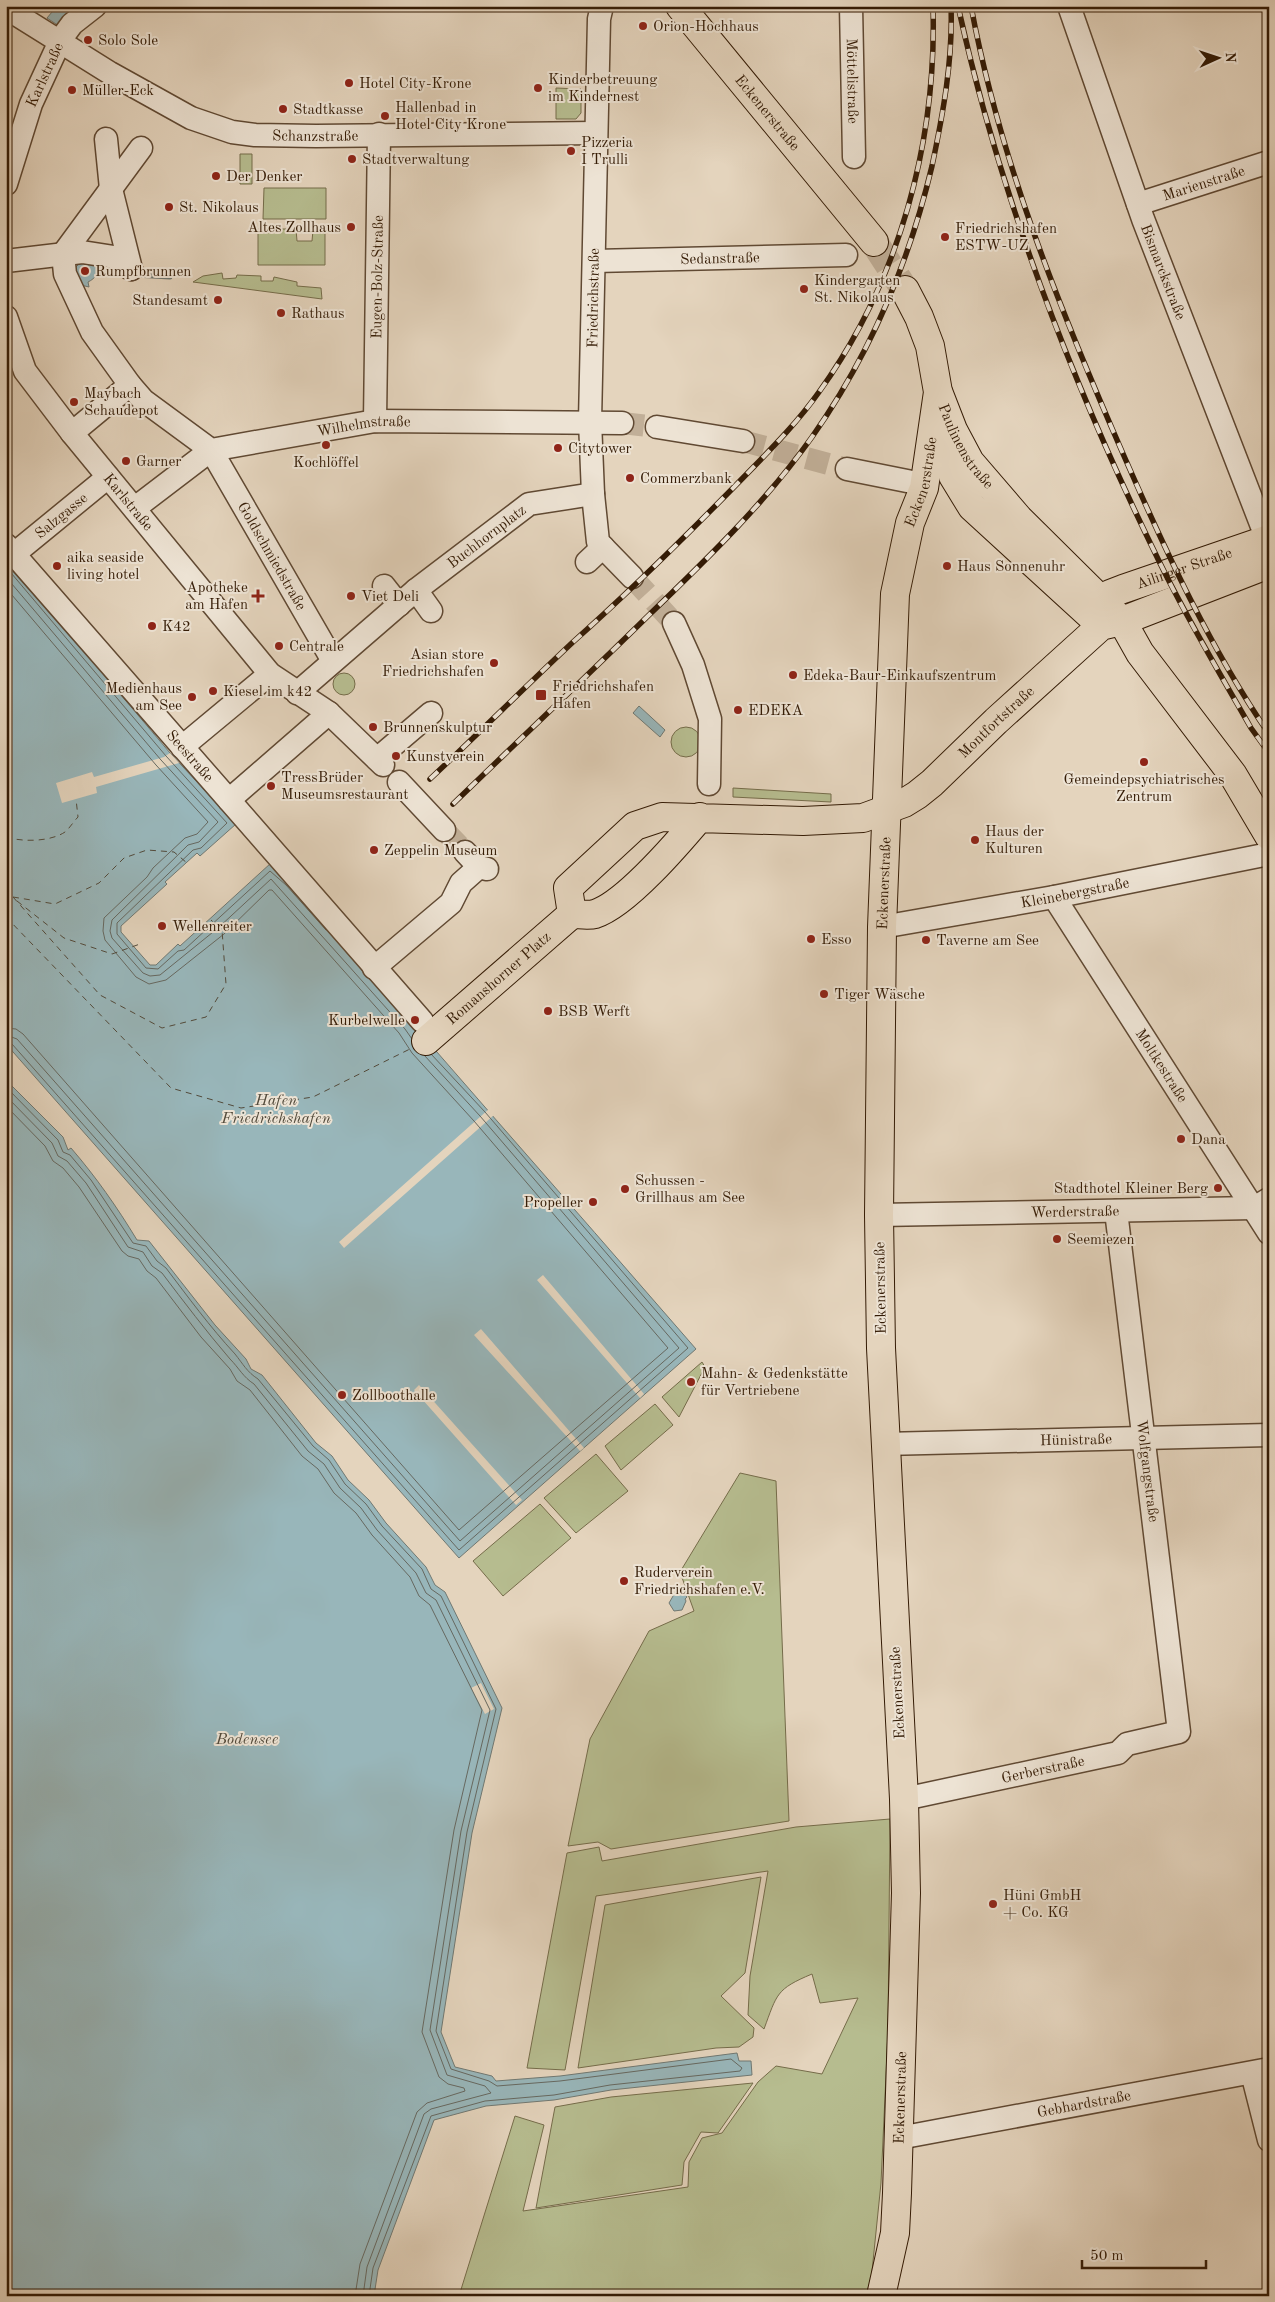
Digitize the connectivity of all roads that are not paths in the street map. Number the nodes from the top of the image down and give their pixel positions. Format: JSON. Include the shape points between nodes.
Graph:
{"nodes":[{"id":1,"x":95,"y":6,"type":"edge"},
{"id":2,"x":602,"y":6,"type":"edge"},
{"id":3,"x":680,"y":6,"type":"edge"},
{"id":4,"x":852,"y":6,"type":"edge"},
{"id":5,"x":1069,"y":6,"type":"edge"},
{"id":6,"x":12,"y":8,"type":"edge"},
{"id":7,"x":60,"y":42,"type":"junction"},
{"id":8,"x":595,"y":133,"type":"junction"},
{"id":9,"x":379,"y":134,"type":"junction"},
{"id":10,"x":106,"y":139,"type":"dead end"},
{"id":11,"x":141,"y":148,"type":"dead end"},
{"id":12,"x":854,"y":157,"type":"dead end"},
{"id":13,"x":1269,"y":162,"type":"edge"},
{"id":14,"x":6,"y":184,"type":"edge"},
{"id":15,"x":111,"y":188,"type":"junction"},
{"id":16,"x":1140,"y":212,"type":"junction"},
{"id":17,"x":874,"y":242,"type":"tunnel mouth"},
{"id":18,"x":63,"y":254,"type":"junction"},
{"id":19,"x":846,"y":255,"type":"dead end"},
{"id":20,"x":6,"y":261,"type":"edge"},
{"id":21,"x":595,"y":261,"type":"junction"},
{"id":22,"x":905,"y":290,"type":"tunnel mouth"},
{"id":23,"x":6,"y":317,"type":"edge"},
{"id":24,"x":130,"y":385,"type":"junction"},
{"id":25,"x":938,"y":392,"type":"junction"},
{"id":26,"x":375,"y":420,"type":"junction"},
{"id":27,"x":590,"y":421,"type":"junction"},
{"id":28,"x":622,"y":423,"type":"tunnel mouth"},
{"id":29,"x":657,"y":427,"type":"tunnel mouth"},
{"id":30,"x":72,"y":433,"type":"junction"},
{"id":31,"x":743,"y":441,"type":"tunnel mouth"},
{"id":32,"x":211,"y":450,"type":"junction"},
{"id":33,"x":847,"y":469,"type":"tunnel mouth"},
{"id":34,"x":108,"y":476,"type":"junction"},
{"id":35,"x":953,"y":476,"type":"junction"},
{"id":36,"x":918,"y":485,"type":"junction"},
{"id":37,"x":593,"y":494,"type":"junction"},
{"id":38,"x":998,"y":497,"type":"junction"},
{"id":39,"x":135,"y":508,"type":"junction"},
{"id":40,"x":1269,"y":532,"type":"edge"},
{"id":41,"x":1269,"y":539,"type":"edge"},
{"id":42,"x":603,"y":547,"type":"junction"},
{"id":43,"x":10,"y":550,"type":"edge"},
{"id":44,"x":587,"y":562,"type":"dead end"},
{"id":45,"x":1269,"y":564,"type":"edge"},
{"id":46,"x":632,"y":577,"type":"tunnel mouth"},
{"id":47,"x":384,"y":586,"type":"dead end"},
{"id":48,"x":416,"y":590,"type":"junction"},
{"id":49,"x":399,"y":604,"type":"junction"},
{"id":50,"x":431,"y":611,"type":"dead end"},
{"id":51,"x":1108,"y":616,"type":"junction"},
{"id":52,"x":674,"y":623,"type":"tunnel mouth"},
{"id":53,"x":333,"y":661,"type":"junction"},
{"id":54,"x":270,"y":674,"type":"junction"},
{"id":55,"x":297,"y":693,"type":"junction"},
{"id":56,"x":330,"y":713,"type":"junction"},
{"id":57,"x":431,"y":713,"type":"dead end"},
{"id":58,"x":182,"y":747,"type":"junction"},
{"id":59,"x":399,"y":782,"type":"dead end"},
{"id":60,"x":709,"y":784,"type":"dead end"},
{"id":61,"x":229,"y":800,"type":"junction"},
{"id":62,"x":886,"y":811,"type":"junction"},
{"id":63,"x":700,"y":817,"type":"junction"},
{"id":64,"x":444,"y":830,"type":"tunnel mouth"},
{"id":65,"x":1269,"y":836,"type":"edge"},
{"id":66,"x":1269,"y":854,"type":"edge"},
{"id":67,"x":477,"y":863,"type":"dead end"},
{"id":68,"x":1054,"y":897,"type":"junction"},
{"id":69,"x":572,"y":914,"type":"junction"},
{"id":70,"x":882,"y":927,"type":"junction"},
{"id":71,"x":374,"y":968,"type":"junction"},
{"id":72,"x":424,"y":1031,"type":"joint"},
{"id":73,"x":1261,"y":1203,"type":"edge"},
{"id":74,"x":1116,"y":1211,"type":"junction"},
{"id":75,"x":879,"y":1215,"type":"junction"},
{"id":76,"x":1269,"y":1233,"type":"edge"},
{"id":77,"x":1269,"y":1435,"type":"edge"},
{"id":78,"x":1144,"y":1439,"type":"junction"},
{"id":79,"x":884,"y":1444,"type":"junction"},
{"id":80,"x":1179,"y":1732,"type":"joint"},
{"id":81,"x":904,"y":1799,"type":"junction"},
{"id":82,"x":1260,"y":2071,"type":"edge"},
{"id":83,"x":899,"y":2138,"type":"junction"},
{"id":84,"x":1269,"y":2140,"type":"edge"},
{"id":85,"x":881,"y":2296,"type":"edge"}],
"edges":[{"from":1,"to":7,"type":"street","name":"Karlstraße","via":[[72,24]]},
{"from":2,"to":8,"type":"street","name":"Friedrichstraße"},
{"from":3,"to":17,"type":"main road","name":"Eckenerstraße"},
{"from":4,"to":12,"type":"street","name":"Möttelistraße"},
{"from":5,"to":16,"type":"street","name":"Bismarckstraße"},
{"from":6,"to":7,"type":"street"},
{"from":7,"to":9,"type":"street","name":"Schanzstraße","via":[[191,118],[232,132],[255,135]]},
{"from":7,"to":14,"type":"street","name":"Karlstraße","via":[[31,104]]},
{"from":8,"to":9,"type":"street","name":"Schanzstraße"},
{"from":8,"to":21,"type":"street","name":"Friedrichstraße"},
{"from":9,"to":26,"type":"street","name":"Eugen-Bolz-Straße"},
{"from":10,"to":15,"type":"street"},
{"from":11,"to":15,"type":"street"},
{"from":13,"to":16,"type":"street","name":"Marienstraße"},
{"from":15,"to":18,"type":"street"},
{"from":15,"to":18,"type":"street","via":[[131,268],[114,258],[82,252]]},
{"from":16,"to":40,"type":"street","name":"Bismarckstraße","via":[[1263,529]]},
{"from":18,"to":20,"type":"street"},
{"from":18,"to":24,"type":"street","via":[[64,274],[92,332]]},
{"from":19,"to":21,"type":"street","name":"Sedanstraße"},
{"from":21,"to":27,"type":"street","name":"Friedrichstraße"},
{"from":22,"to":25,"type":"main road","name":"Eckenerstraße","via":[[930,346]]},
{"from":23,"to":30,"type":"street","name":"Karlstraße","via":[[25,371]]},
{"from":24,"to":30,"type":"street"},
{"from":24,"to":32,"type":"street","via":[[143,400]]},
{"from":25,"to":35,"type":"main road","name":"Paulinenstraße","via":[[942,434]]},
{"from":25,"to":36,"type":"main road","name":"Eckenerstraße"},
{"from":25,"to":38,"type":"main road","name":"Paulinenstraße","via":[[970,462]]},
{"from":26,"to":27,"type":"street","name":"Wilhelmstraße"},
{"from":26,"to":32,"type":"street","name":"Wilhelmstraße"},
{"from":27,"to":28,"type":"street","name":"Wilhelmstraße"},
{"from":27,"to":37,"type":"street","name":"Friedrichstraße"},
{"from":29,"to":31,"type":"street"},
{"from":30,"to":34,"type":"street","name":"Karlstraße"},
{"from":32,"to":39,"type":"street"},
{"from":32,"to":53,"type":"street","name":"Goldschmiedstraße"},
{"from":33,"to":36,"type":"street"},
{"from":34,"to":39,"type":"street","name":"Karlstraße"},
{"from":34,"to":43,"type":"street","name":"Salzgasse"},
{"from":35,"to":36,"type":"main road"},
{"from":35,"to":38,"type":"main road","via":[[962,476]]},
{"from":35,"to":51,"type":"main road","name":"Paulinenstraße","via":[[972,508]]},
{"from":36,"to":62,"type":"main road","name":"Eckenerstraße","via":[[896,594]]},
{"from":37,"to":42,"type":"street","name":"Friedrichstraße","via":[[598,542]]},
{"from":37,"to":48,"type":"street","name":"Buchhornplatz","via":[[529,504]]},
{"from":38,"to":51,"type":"main road","name":"Paulinenstraße"},
{"from":39,"to":54,"type":"street","name":"Karlstraße"},
{"from":41,"to":51,"type":"main road","name":"Ailinger Straße","via":[[1110,594]]},
{"from":42,"to":44,"type":"street"},
{"from":42,"to":46,"type":"street","name":"Friedrichstraße"},
{"from":43,"to":58,"type":"street","name":"Seestraße"},
{"from":45,"to":51,"type":"main road","name":"Ailinger Straße"},
{"from":47,"to":49,"type":"street"},
{"from":48,"to":49,"type":"street","name":"Buchhornplatz"},
{"from":48,"to":50,"type":"street"},
{"from":49,"to":53,"type":"street","name":"Buchhornplatz"},
{"from":51,"to":62,"type":"main road","name":"Montfortstraße","via":[[932,783]]},
{"from":51,"to":65,"type":"main road","name":"Paulinenstraße","via":[[1233,775]]},
{"from":52,"to":60,"type":"street","via":[[693,666],[710,719]]},
{"from":53,"to":55,"type":"street","name":"Buchhornplatz"},
{"from":54,"to":55,"type":"street"},
{"from":54,"to":58,"type":"street"},
{"from":55,"to":56,"type":"street"},
{"from":56,"to":57,"type":"street","via":[[380,762]]},
{"from":56,"to":61,"type":"street"},
{"from":58,"to":61,"type":"street","name":"Seestraße"},
{"from":59,"to":64,"type":"street","via":[[427,804]]},
{"from":61,"to":71,"type":"street","name":"Seestraße"},
{"from":62,"to":63,"type":"main road","via":[[863,818],[803,820]]},
{"from":62,"to":70,"type":"main road","name":"Eckenerstraße"},
{"from":63,"to":69,"type":"main road","via":[[614,905],[593,914]]},
{"from":63,"to":69,"type":"main road","via":[[662,817],[635,826],[568,888]]},
{"from":66,"to":68,"type":"street","name":"Kleinebergstraße"},
{"from":67,"to":71,"type":"street","via":[[450,903]]},
{"from":68,"to":70,"type":"street","name":"Kleinebergstraße"},
{"from":68,"to":73,"type":"street","name":"Moltkestraße"},
{"from":69,"to":72,"type":"main road","name":"Romanshorner Platz"},
{"from":70,"to":75,"type":"main road","name":"Eckenerstraße"},
{"from":71,"to":72,"type":"street","name":"Seestraße"},
{"from":73,"to":74,"type":"street","name":"Werderstraße"},
{"from":73,"to":76,"type":"street","name":"Moltkestraße"},
{"from":74,"to":75,"type":"street","name":"Werderstraße"},
{"from":74,"to":78,"type":"street","name":"Wolfgangstraße"},
{"from":75,"to":79,"type":"main road","name":"Eckenerstraße"},
{"from":77,"to":78,"type":"street","name":"Hünistraße"},
{"from":78,"to":79,"type":"street","name":"Hünistraße"},
{"from":78,"to":80,"type":"street","name":"Wolfgangstraße"},
{"from":79,"to":81,"type":"main road","name":"Eckenerstraße"},
{"from":80,"to":81,"type":"street","name":"Gerberstraße","via":[[1127,1744],[1118,1753]]},
{"from":81,"to":83,"type":"main road","name":"Eckenerstraße","via":[[906,1893]]},
{"from":82,"to":83,"type":"street","name":"Gebhardstraße"},
{"from":82,"to":84,"type":"street"},
{"from":83,"to":85,"type":"main road","name":"Eckenerstraße","via":[[894,2233]]}]}
